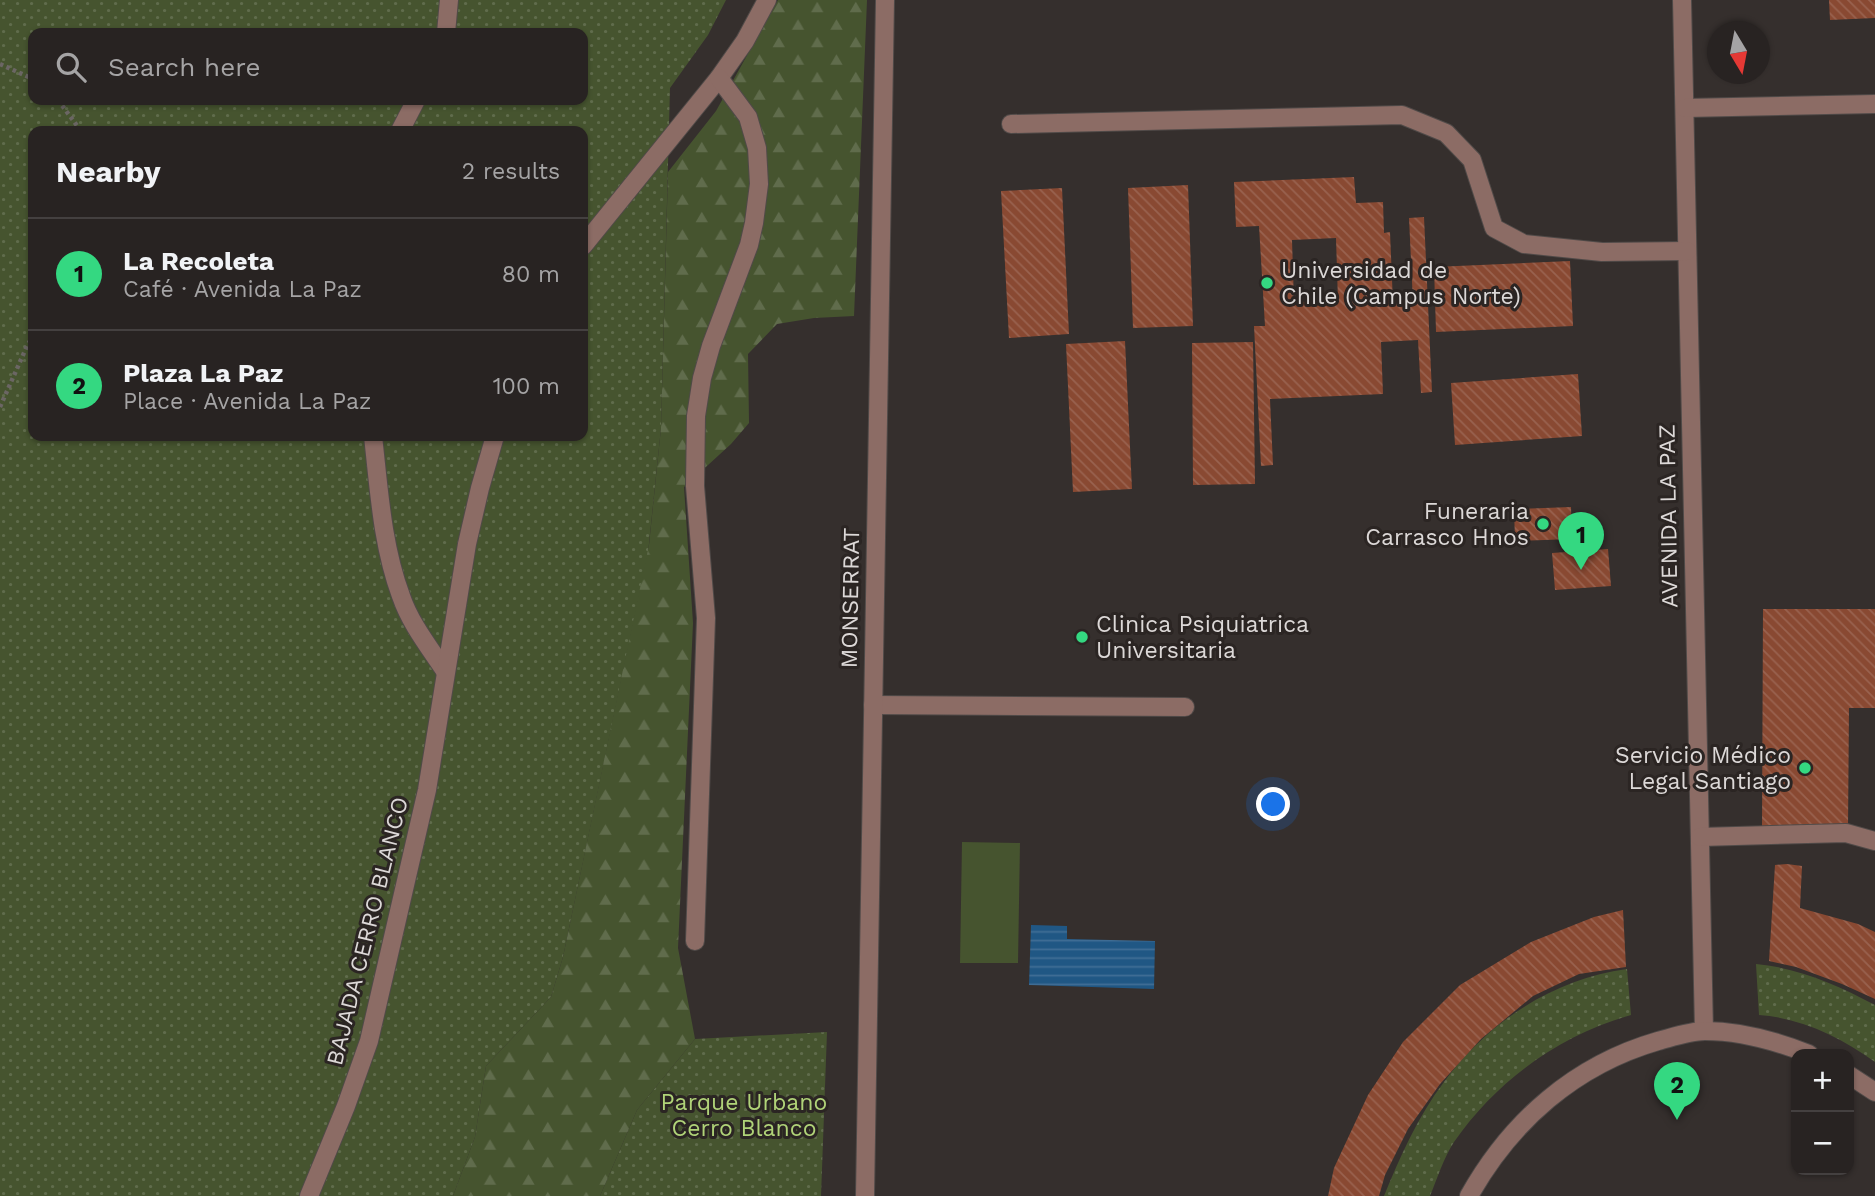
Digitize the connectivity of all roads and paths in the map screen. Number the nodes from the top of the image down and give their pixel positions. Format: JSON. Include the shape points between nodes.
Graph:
{"nodes":[{"id":1,"x":449,"y":0,"type":"edge"},
{"id":2,"x":767,"y":0,"type":"edge"},
{"id":3,"x":886,"y":0,"type":"edge"},
{"id":4,"x":1682,"y":0,"type":"edge"},
{"id":5,"x":446,"y":28,"type":"edge"},
{"id":6,"x":0,"y":64,"type":"edge"},
{"id":7,"x":28,"y":77,"type":"edge"},
{"id":8,"x":719,"y":78,"type":"junction"},
{"id":9,"x":1875,"y":104,"type":"edge"},
{"id":10,"x":62,"y":105,"type":"edge"},
{"id":11,"x":413,"y":105,"type":"edge"},
{"id":12,"x":1685,"y":108,"type":"junction"},
{"id":13,"x":1011,"y":124,"type":"dead end"},
{"id":14,"x":77,"y":126,"type":"edge"},
{"id":15,"x":403,"y":126,"type":"edge"},
{"id":16,"x":588,"y":240,"type":"edge"},
{"id":17,"x":1688,"y":251,"type":"junction"},
{"id":18,"x":28,"y":344,"type":"edge"},
{"id":19,"x":0,"y":407,"type":"edge"},
{"id":20,"x":374,"y":441,"type":"edge"},
{"id":21,"x":494,"y":441,"type":"edge"},
{"id":22,"x":445,"y":671,"type":"junction"},
{"id":23,"x":873,"y":705,"type":"junction"},
{"id":24,"x":1185,"y":707,"type":"dead end"},
{"id":25,"x":1700,"y":837,"type":"junction"},
{"id":26,"x":1875,"y":841,"type":"edge"},
{"id":27,"x":695,"y":941,"type":"dead end"},
{"id":28,"x":1704,"y":1031,"type":"junction"},
{"id":29,"x":1796,"y":1049,"type":"edge"},
{"id":30,"x":1854,"y":1077,"type":"edge"},
{"id":31,"x":1875,"y":1092,"type":"edge"},
{"id":32,"x":309,"y":1196,"type":"edge"},
{"id":33,"x":865,"y":1196,"type":"edge"},
{"id":34,"x":1469,"y":1196,"type":"edge"}],
"edges":[{"from":1,"to":5,"type":"street"},
{"from":2,"to":8,"type":"street"},
{"from":3,"to":23,"type":"street","name":"MONSERRAT"},
{"from":4,"to":12,"type":"street","name":"AVENIDA LA PAZ"},
{"from":6,"to":7,"type":"path"},
{"from":8,"to":16,"type":"street"},
{"from":8,"to":27,"type":"street","via":[[748,117],[757,148],[759,184],[749,245],[711,346],[696,416],[695,486],[706,618]]},
{"from":9,"to":12,"type":"street"},
{"from":10,"to":14,"type":"path"},
{"from":11,"to":15,"type":"street"},
{"from":12,"to":17,"type":"street","name":"AVENIDA LA PAZ"},
{"from":13,"to":17,"type":"street","via":[[1402,115],[1446,134],[1472,160],[1494,228],[1524,244],[1602,252]]},
{"from":17,"to":25,"type":"street","name":"AVENIDA LA PAZ"},
{"from":18,"to":19,"type":"path"},
{"from":20,"to":22,"type":"street","via":[[382,518],[401,598]]},
{"from":21,"to":22,"type":"street","name":"BAJADA CERRO BLANCO","via":[[467,544]]},
{"from":22,"to":32,"type":"street","name":"BAJADA CERRO BLANCO","via":[[427,790],[369,1041]]},
{"from":23,"to":24,"type":"street"},
{"from":23,"to":33,"type":"street","name":"MONSERRAT"},
{"from":25,"to":26,"type":"street","via":[[1846,833]]},
{"from":25,"to":28,"type":"street","name":"AVENIDA LA PAZ"},
{"from":28,"to":29,"type":"street","via":[[1745,1035]]},
{"from":28,"to":34,"type":"street","via":[[1625,1052],[1562,1087],[1516,1128]]},
{"from":30,"to":31,"type":"street"}]}
